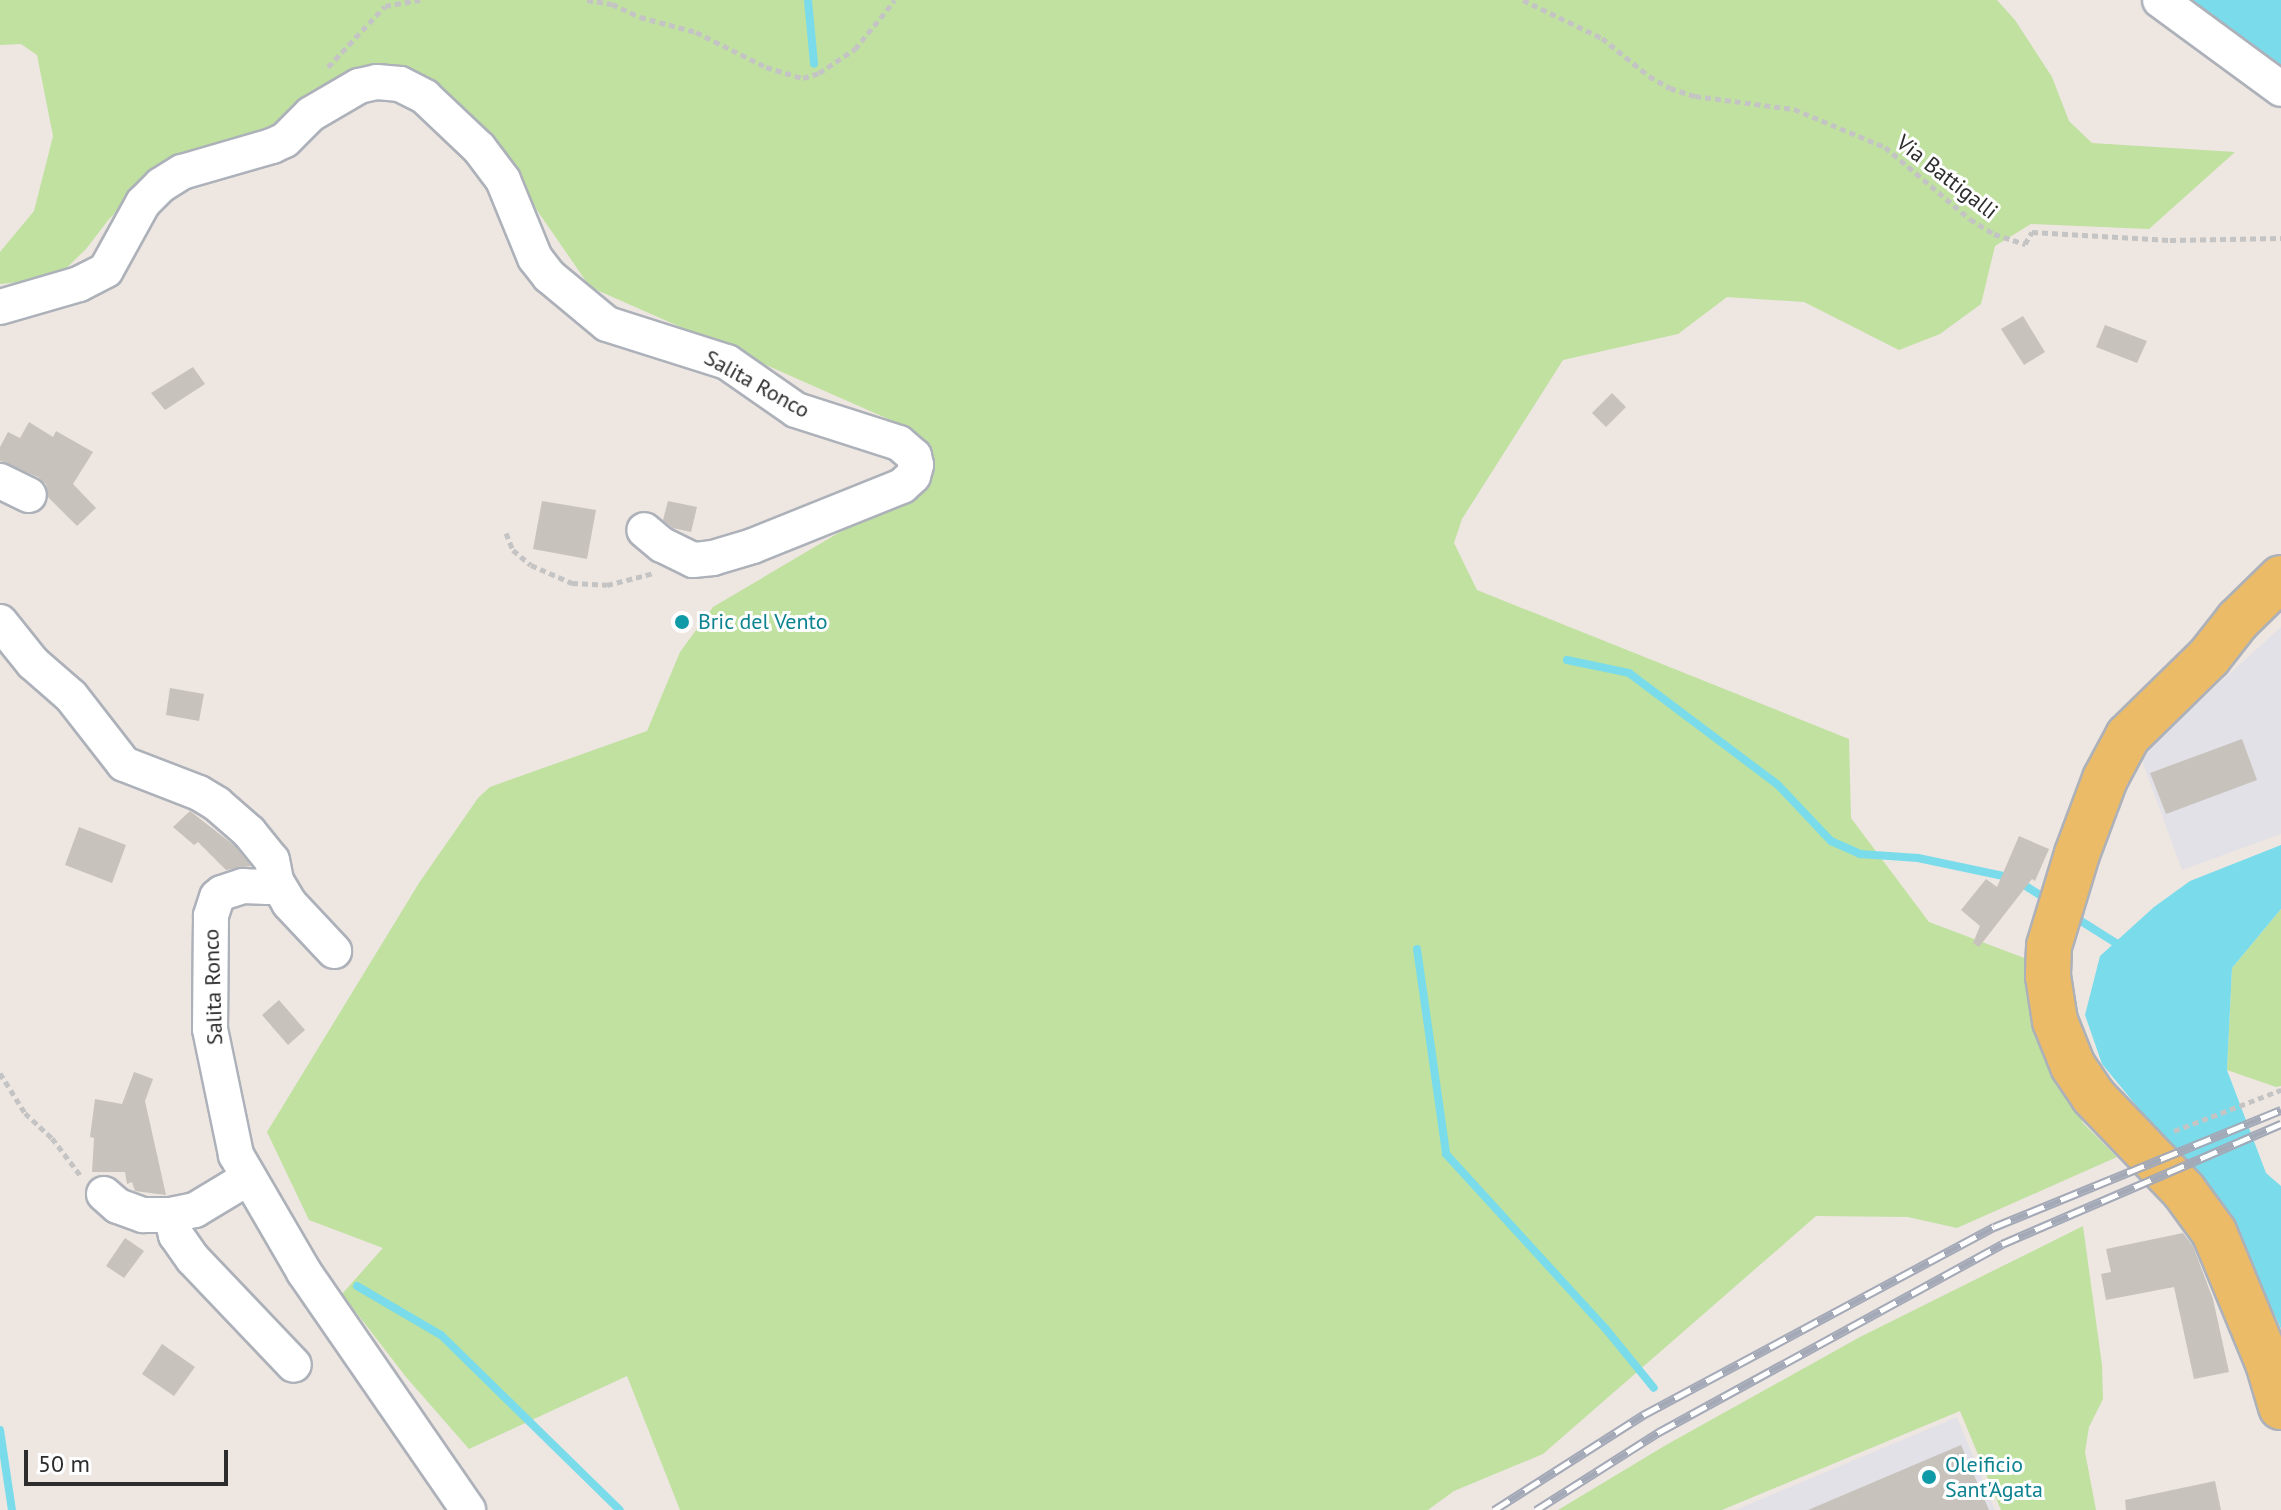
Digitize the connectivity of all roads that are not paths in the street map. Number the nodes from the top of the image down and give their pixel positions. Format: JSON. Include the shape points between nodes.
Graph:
{"nodes":[{"id":1,"x":2160,"y":0,"type":"edge"},
{"id":2,"x":2281,"y":89,"type":"edge"},
{"id":3,"x":0,"y":307,"type":"edge"},
{"id":4,"x":644,"y":530,"type":"dead end"},
{"id":5,"x":2281,"y":578,"type":"edge"},
{"id":6,"x":0,"y":622,"type":"edge"},
{"id":7,"x":276,"y":881,"type":"junction"},
{"id":8,"x":334,"y":951,"type":"dead end"},
{"id":9,"x":248,"y":1178,"type":"junction"},
{"id":10,"x":104,"y":1194,"type":"road end"},
{"id":11,"x":171,"y":1215,"type":"junction"},
{"id":12,"x":294,"y":1365,"type":"dead end"},
{"id":13,"x":2281,"y":1407,"type":"edge"},
{"id":14,"x":468,"y":1510,"type":"edge"}],
"edges":[{"from":1,"to":2,"type":"street"},
{"from":3,"to":4,"type":"street","name":"Salita Ronco","via":[[99,275],[115,260],[143,203],[161,185],[204,164],[285,140],[311,114],[359,86],[388,82],[413,89],[447,115],[503,180],[535,258],[549,276],[607,324],[642,338],[707,352],[796,410],[884,436],[914,456],[916,471],[902,486],[753,546],[693,560]]},
{"from":5,"to":13,"type":"main road","via":[[2128,736],[2105,779],[2077,854],[2049,946],[2048,976],[2055,1021],[2073,1066],[2093,1096],[2184,1191],[2214,1232]]},
{"from":6,"to":7,"type":"street","via":[[33,663],[71,696],[118,759],[130,769],[217,804],[272,860]]},
{"from":7,"to":8,"type":"street","via":[[289,903]]},
{"from":7,"to":9,"type":"street","name":"Salita Ronco","via":[[268,887],[251,885],[222,893],[211,916],[210,1029],[236,1155]]},
{"from":9,"to":11,"type":"street","via":[[208,1203]]},
{"from":9,"to":14,"type":"street","name":"Salita Ronco","via":[[304,1272]]},
{"from":10,"to":11,"type":"street","via":[[143,1215]]},
{"from":11,"to":12,"type":"street","via":[[176,1235],[193,1259]]}]}
